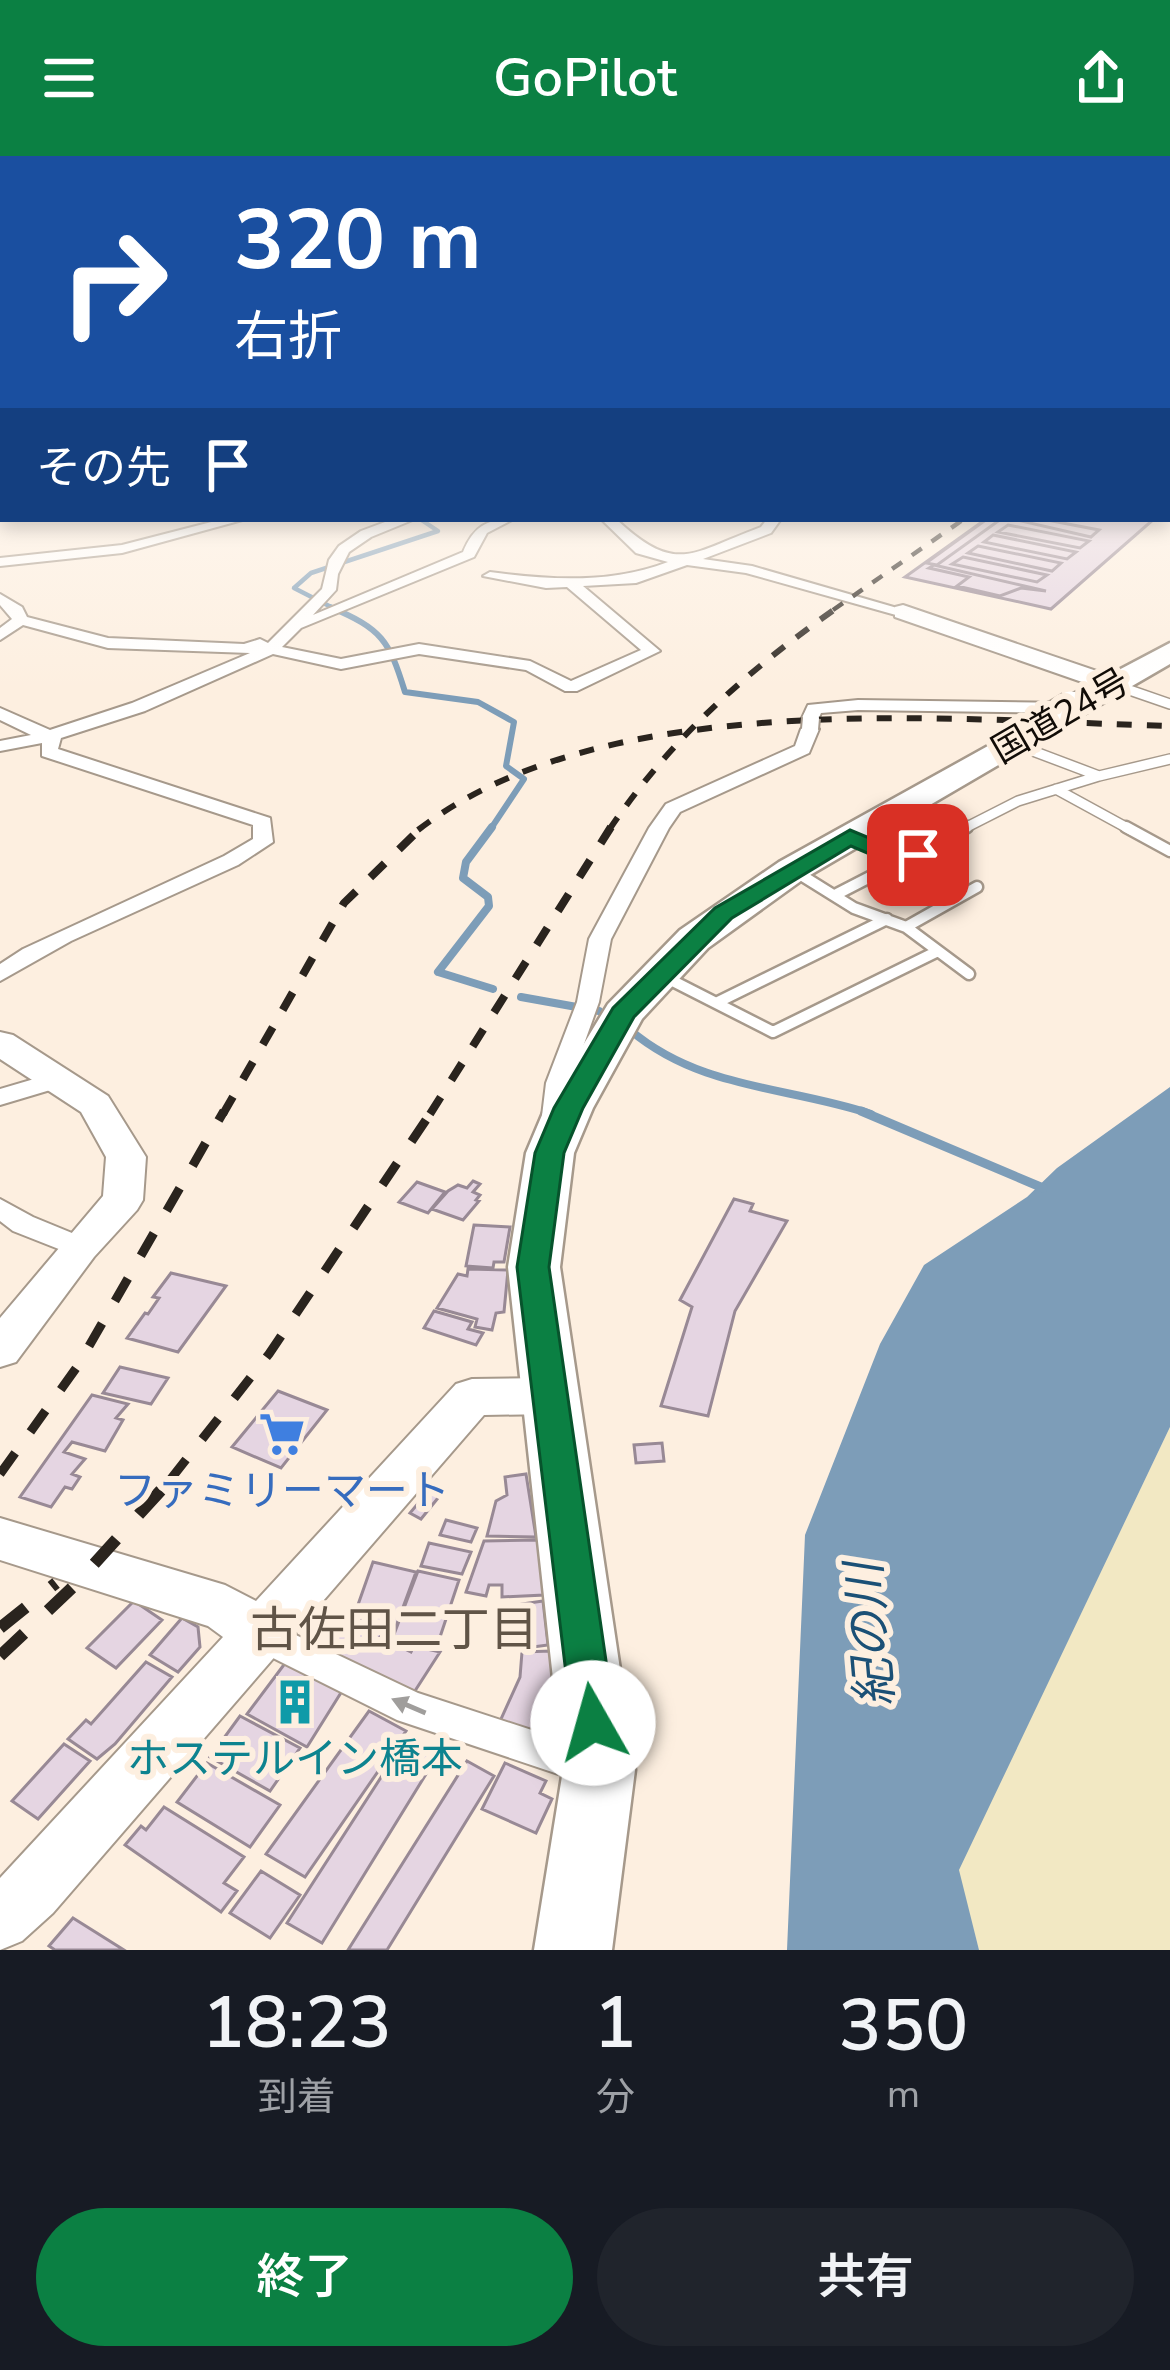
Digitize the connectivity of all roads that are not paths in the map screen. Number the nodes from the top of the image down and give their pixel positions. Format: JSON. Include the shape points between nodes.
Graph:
{"nodes":[{"id":1,"x":228,"y":522,"type":"edge"},
{"id":2,"x":400,"y":522,"type":"edge"},
{"id":3,"x":495,"y":522,"type":"edge"},
{"id":4,"x":611,"y":522,"type":"edge"},
{"id":5,"x":772,"y":522,"type":"edge"},
{"id":6,"x":0,"y":562,"type":"edge"},
{"id":7,"x":683,"y":562,"type":"junction"},
{"id":8,"x":490,"y":576,"type":"dead end"},
{"id":9,"x":568,"y":581,"type":"junction"},
{"id":10,"x":0,"y":598,"type":"edge"},
{"id":11,"x":903,"y":612,"type":"joint"},
{"id":12,"x":20,"y":620,"type":"junction"},
{"id":13,"x":292,"y":631,"type":"junction"},
{"id":14,"x":0,"y":635,"type":"edge"},
{"id":15,"x":271,"y":649,"type":"junction"},
{"id":16,"x":1170,"y":652,"type":"edge"},
{"id":17,"x":1114,"y":685,"type":"junction"},
{"id":18,"x":1170,"y":704,"type":"edge"},
{"id":19,"x":1071,"y":708,"type":"junction"},
{"id":20,"x":0,"y":712,"type":"edge"},
{"id":21,"x":52,"y":738,"type":"junction"},
{"id":22,"x":1018,"y":740,"type":"junction"},
{"id":23,"x":0,"y":746,"type":"edge"},
{"id":24,"x":1170,"y":759,"type":"edge"},
{"id":25,"x":1157,"y":763,"type":"junction"},
{"id":26,"x":1170,"y":771,"type":"edge"},
{"id":27,"x":1099,"y":776,"type":"junction"},
{"id":28,"x":1056,"y":789,"type":"junction"},
{"id":29,"x":850,"y":837,"type":"junction"},
{"id":30,"x":1170,"y":851,"type":"edge"},
{"id":31,"x":905,"y":862,"type":"junction"},
{"id":32,"x":814,"y":882,"type":"junction"},
{"id":33,"x":977,"y":887,"type":"dead end"},
{"id":34,"x":886,"y":920,"type":"junction"},
{"id":35,"x":906,"y":926,"type":"junction"},
{"id":36,"x":938,"y":951,"type":"junction"},
{"id":37,"x":0,"y":974,"type":"edge"},
{"id":38,"x":659,"y":974,"type":"junction"},
{"id":39,"x":969,"y":974,"type":"dead end"},
{"id":40,"x":716,"y":1003,"type":"junction"},
{"id":41,"x":0,"y":1043,"type":"edge"},
{"id":42,"x":58,"y":1080,"type":"junction"},
{"id":43,"x":0,"y":1096,"type":"edge"},
{"id":44,"x":557,"y":1136,"type":"junction"},
{"id":45,"x":0,"y":1208,"type":"edge"},
{"id":46,"x":79,"y":1247,"type":"junction"},
{"id":47,"x":0,"y":1350,"type":"edge"},
{"id":48,"x":552,"y":1396,"type":"junction"},
{"id":49,"x":0,"y":1539,"type":"edge"},
{"id":50,"x":260,"y":1634,"type":"junction"},
{"id":51,"x":599,"y":1770,"type":"junction"},
{"id":52,"x":0,"y":1919,"type":"edge"},
{"id":53,"x":573,"y":1950,"type":"edge"}],
"edges":[{"from":1,"to":6,"type":"street","via":[[122,550]]},
{"from":2,"to":13,"type":"street","via":[[339,551],[329,590]]},
{"from":3,"to":13,"type":"street","via":[[456,561]]},
{"from":4,"to":7,"type":"street","via":[[640,550]]},
{"from":5,"to":7,"type":"street"},
{"from":7,"to":9,"type":"street","via":[[617,582]]},
{"from":7,"to":11,"type":"street","via":[[748,569]]},
{"from":8,"to":9,"type":"street"},
{"from":9,"to":15,"type":"street","via":[[652,651],[572,687],[530,666],[419,649],[341,664]]},
{"from":10,"to":12,"type":"street"},
{"from":11,"to":17,"type":"street"},
{"from":12,"to":13,"type":"street","via":[[108,643],[169,648],[244,649]]},
{"from":12,"to":14,"type":"street"},
{"from":13,"to":15,"type":"street"},
{"from":15,"to":21,"type":"street"},
{"from":16,"to":17,"type":"highway","name":"国道24号"},
{"from":17,"to":18,"type":"lane"},
{"from":17,"to":19,"type":"highway","name":"国道24号"},
{"from":19,"to":22,"type":"highway","name":"国道24号","bridge":true},
{"from":19,"to":44,"type":"street","via":[[814,710],[803,749],[673,808],[600,939],[588,1002],[563,1063]]},
{"from":20,"to":21,"type":"street"},
{"from":21,"to":23,"type":"street"},
{"from":21,"to":37,"type":"street","via":[[47,752],[263,822],[263,842],[40,946]]},
{"from":22,"to":27,"type":"lane"},
{"from":22,"to":29,"type":"highway","name":"国道24号"},
{"from":24,"to":25,"type":"lane"},
{"from":25,"to":26,"type":"lane"},
{"from":25,"to":27,"type":"lane"},
{"from":27,"to":28,"type":"lane"},
{"from":28,"to":30,"type":"lane"},
{"from":28,"to":31,"type":"lane"},
{"from":29,"to":31,"type":"lane"},
{"from":29,"to":32,"type":"highway","name":"国道24号"},
{"from":31,"to":32,"type":"lane"},
{"from":32,"to":34,"type":"lane"},
{"from":32,"to":38,"type":"highway","name":"国道24号","via":[[724,913]]},
{"from":33,"to":35,"type":"lane"},
{"from":34,"to":35,"type":"lane"},
{"from":34,"to":40,"type":"lane"},
{"from":35,"to":36,"type":"lane"},
{"from":36,"to":39,"type":"lane"},
{"from":36,"to":40,"type":"lane","via":[[773,1032]]},
{"from":38,"to":40,"type":"lane"},
{"from":38,"to":44,"type":"highway","name":"国道24号","via":[[623,1013]]},
{"from":41,"to":42,"type":"street"},
{"from":42,"to":43,"type":"street"},
{"from":42,"to":46,"type":"street","via":[[95,1104],[127,1157],[123,1200]]},
{"from":44,"to":48,"type":"highway","name":"国道24号","via":[[533,1267]]},
{"from":45,"to":46,"type":"street"},
{"from":46,"to":47,"type":"street"},
{"from":48,"to":50,"type":"street","via":[[472,1397]]},
{"from":48,"to":51,"type":"highway","name":"国道24号"},
{"from":49,"to":50,"type":"street","via":[[225,1608]]},
{"from":51,"to":50,"type":"street","one_way":true,"via":[[410,1708]]},
{"from":50,"to":52,"type":"street"},
{"from":51,"to":53,"type":"highway","name":"国道24号"}]}
